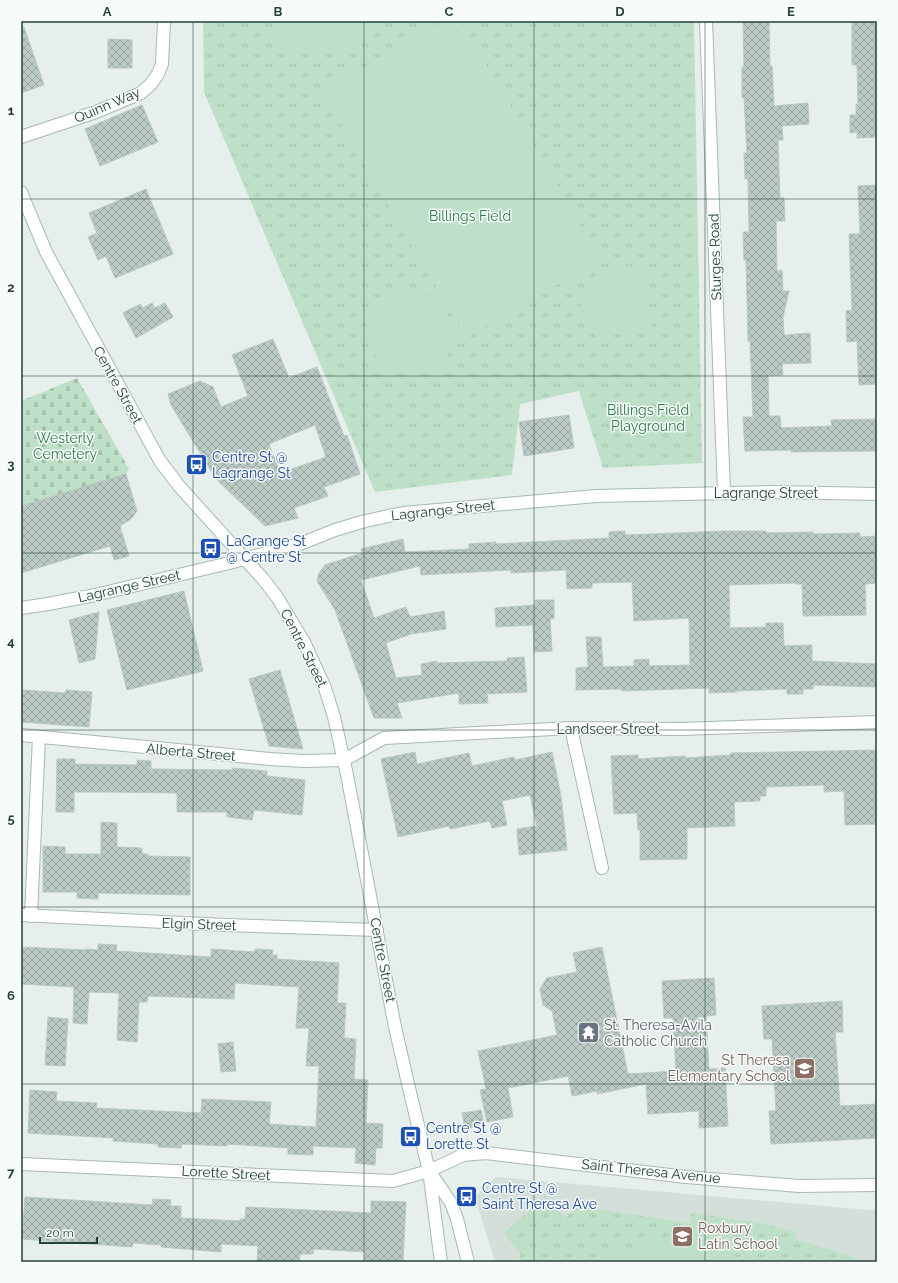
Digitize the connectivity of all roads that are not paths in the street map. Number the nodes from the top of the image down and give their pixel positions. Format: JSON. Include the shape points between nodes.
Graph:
{"nodes":[{"id":1,"x":164,"y":21,"type":"edge"},
{"id":2,"x":706,"y":21,"type":"edge"},
{"id":3,"x":21,"y":137,"type":"edge"},
{"id":4,"x":21,"y":192,"type":"edge"},
{"id":5,"x":724,"y":492,"type":"junction"},
{"id":6,"x":877,"y":494,"type":"edge"},
{"id":7,"x":244,"y":559,"type":"junction"},
{"id":8,"x":21,"y":608,"type":"edge"},
{"id":9,"x":877,"y":722,"type":"edge"},
{"id":10,"x":571,"y":728,"type":"junction"},
{"id":11,"x":21,"y":735,"type":"edge"},
{"id":12,"x":39,"y":737,"type":"junction"},
{"id":13,"x":344,"y":760,"type":"junction"},
{"id":14,"x":602,"y":868,"type":"dead end"},
{"id":15,"x":26,"y":916,"type":"edge"},
{"id":16,"x":377,"y":930,"type":"junction"},
{"id":17,"x":21,"y":1164,"type":"edge"},
{"id":18,"x":429,"y":1171,"type":"junction"},
{"id":19,"x":877,"y":1185,"type":"edge"},
{"id":20,"x":441,"y":1262,"type":"edge"},
{"id":21,"x":468,"y":1262,"type":"edge"}],
"edges":[{"from":1,"to":3,"type":"street","name":"Quinn Way","via":[[162,64],[151,84],[141,93],[96,112]]},
{"from":2,"to":5,"type":"street","name":"Sturges Road"},
{"from":4,"to":7,"type":"street","name":"Centre Street","via":[[46,252],[160,461]]},
{"from":5,"to":6,"type":"street","name":"Lagrange Street"},
{"from":5,"to":7,"type":"street","name":"Lagrange Street","via":[[596,496],[403,512],[365,521],[300,544]]},
{"from":7,"to":8,"type":"street","name":"Lagrange Street","via":[[95,595]]},
{"from":7,"to":13,"type":"street","name":"Centre Street","via":[[277,597],[304,642],[325,688]]},
{"from":9,"to":10,"type":"street","name":"Landseer Street","via":[[682,729]]},
{"from":10,"to":13,"type":"street","name":"Landseer Street","via":[[384,738]]},
{"from":10,"to":14,"type":"street"},
{"from":11,"to":12,"type":"street","name":"Alberta Street"},
{"from":12,"to":13,"type":"street","name":"Alberta Street","via":[[270,759]]},
{"from":12,"to":15,"type":"street"},
{"from":13,"to":16,"type":"street","name":"Centre Street"},
{"from":15,"to":16,"type":"street","name":"Elgin Street"},
{"from":16,"to":18,"type":"street","name":"Centre Street","via":[[407,1080]]},
{"from":17,"to":18,"type":"street","name":"Lorette Street","via":[[393,1181]]},
{"from":18,"to":19,"type":"street","name":"Saint Theresa Avenue","via":[[462,1155],[486,1153],[686,1177],[799,1186]]},
{"from":18,"to":20,"type":"street","name":"Centre Street"},
{"from":18,"to":21,"type":"street","name":"Centre Street","via":[[451,1203]]}]}
